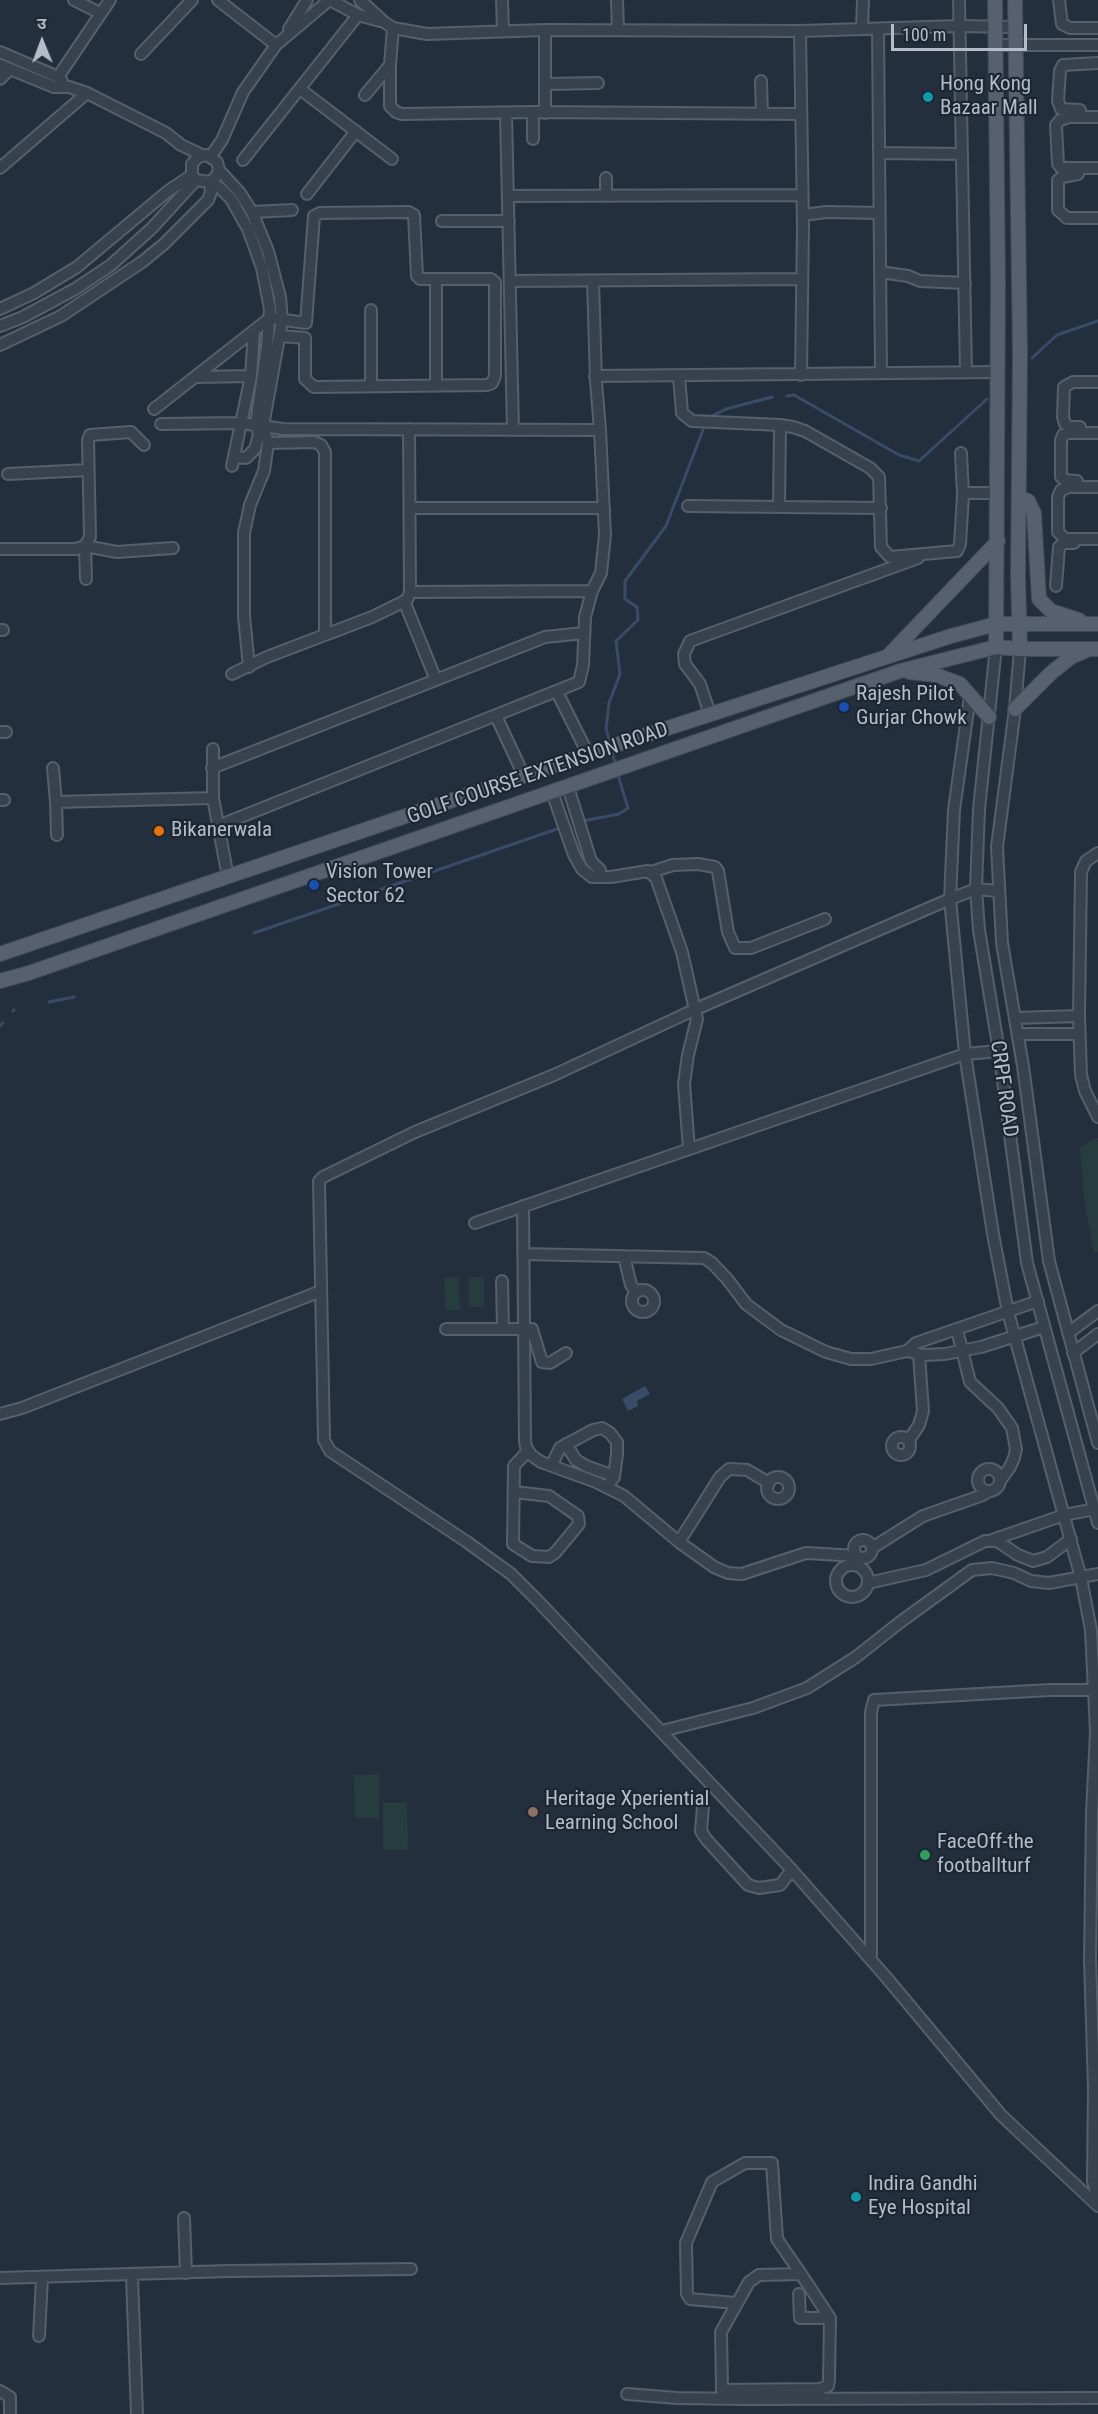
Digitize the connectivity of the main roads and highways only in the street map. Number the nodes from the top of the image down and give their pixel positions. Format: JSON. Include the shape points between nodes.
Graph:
{"nodes":[{"id":1,"x":995,"y":0,"type":"edge"},
{"id":2,"x":1015,"y":0,"type":"edge"},
{"id":3,"x":1019,"y":497,"type":"junction"},
{"id":4,"x":998,"y":541,"type":"junction"},
{"id":5,"x":996,"y":624,"type":"junction"},
{"id":6,"x":1083,"y":624,"type":"junction"},
{"id":7,"x":1098,"y":624,"type":"edge"},
{"id":8,"x":1020,"y":625,"type":"junction"},
{"id":9,"x":996,"y":647,"type":"junction"},
{"id":10,"x":1020,"y":649,"type":"junction"},
{"id":11,"x":1094,"y":649,"type":"edge"},
{"id":12,"x":887,"y":657,"type":"junction"},
{"id":13,"x":900,"y":671,"type":"junction"},
{"id":14,"x":751,"y":701,"type":"junction"},
{"id":15,"x":1015,"y":709,"type":"road end"},
{"id":16,"x":989,"y":717,"type":"road end"},
{"id":17,"x":760,"y":719,"type":"junction"},
{"id":18,"x":0,"y":954,"type":"edge"},
{"id":19,"x":0,"y":981,"type":"edge"}],
"edges":[{"from":1,"to":4,"type":"main road"},
{"from":2,"to":3,"type":"main road"},
{"from":3,"to":6,"type":"main road","via":[[1028,501],[1037,526],[1039,599],[1051,611]]},
{"from":3,"to":8,"type":"main road"},
{"from":4,"to":5,"type":"main road"},
{"from":4,"to":12,"type":"main road"},
{"from":5,"to":8,"type":"main road","name":"GOLF COURSE EXTENSION ROAD"},
{"from":5,"to":9,"type":"main road"},
{"from":5,"to":12,"type":"main road","name":"GOLF COURSE EXTENSION ROAD"},
{"from":6,"to":7,"type":"main road","name":"GOLF COURSE EXTENSION ROAD"},
{"from":6,"to":8,"type":"main road","name":"GOLF COURSE EXTENSION ROAD"},
{"from":8,"to":10,"type":"main road"},
{"from":9,"to":10,"type":"main road","name":"GOLF COURSE EXTENSION ROAD"},
{"from":9,"to":13,"type":"main road","name":"GOLF COURSE EXTENSION ROAD"},
{"from":10,"to":11,"type":"main road","name":"GOLF COURSE EXTENSION ROAD"},
{"from":11,"to":15,"type":"main road","via":[[1071,657]]},
{"from":12,"to":14,"type":"main road","name":"GOLF COURSE EXTENSION ROAD"},
{"from":13,"to":16,"type":"main road","via":[[936,675],[960,684]]},
{"from":13,"to":17,"type":"main road","name":"GOLF COURSE EXTENSION ROAD"},
{"from":14,"to":17,"type":"main road"},
{"from":14,"to":18,"type":"main road","name":"GOLF COURSE EXTENSION ROAD"},
{"from":17,"to":19,"type":"main road","name":"GOLF COURSE EXTENSION ROAD"}]}
